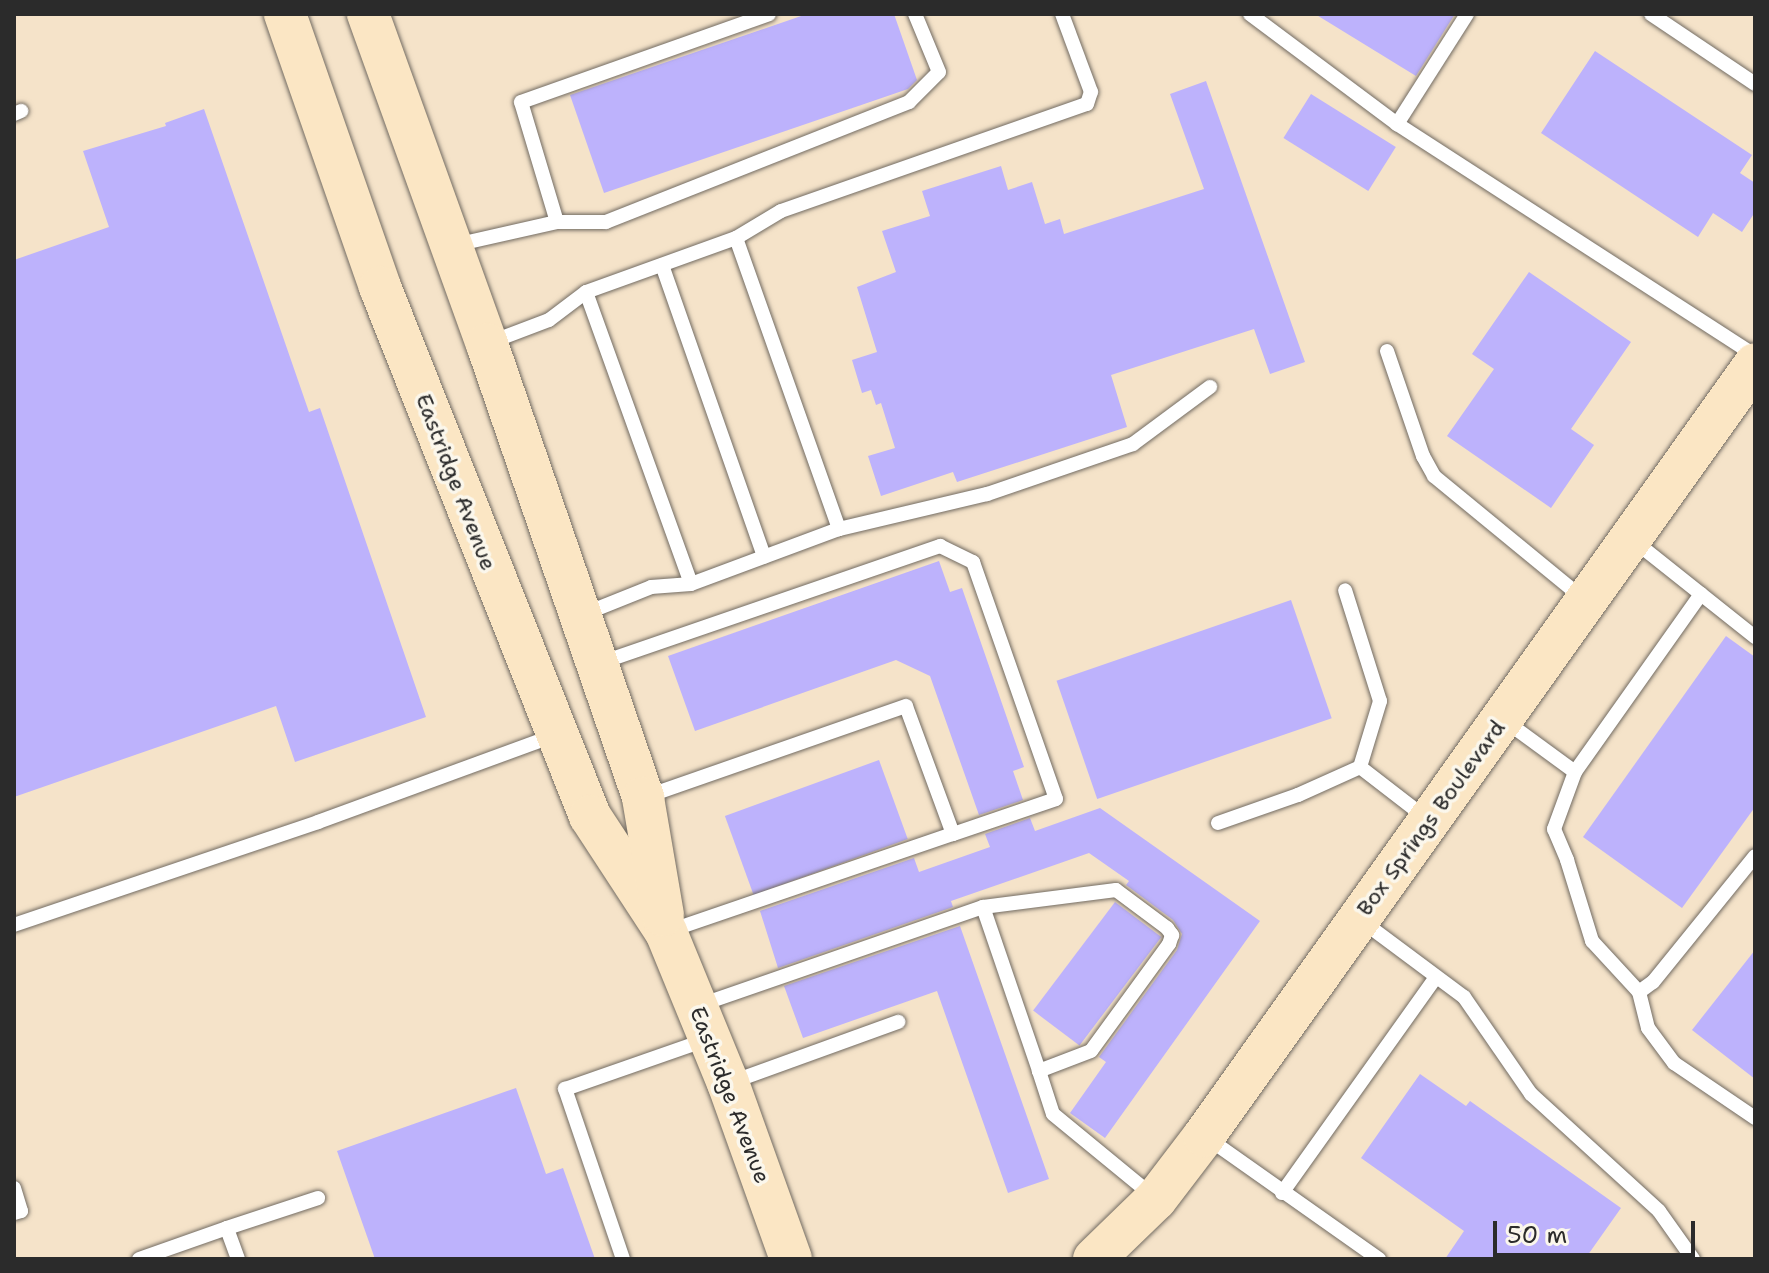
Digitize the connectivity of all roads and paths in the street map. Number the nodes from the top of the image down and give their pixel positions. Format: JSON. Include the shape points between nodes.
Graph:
{"nodes":[{"id":1,"x":285,"y":14,"type":"edge"},
{"id":2,"x":368,"y":14,"type":"edge"},
{"id":3,"x":769,"y":14,"type":"edge"},
{"id":4,"x":915,"y":14,"type":"edge"},
{"id":5,"x":1062,"y":14,"type":"edge"},
{"id":6,"x":1250,"y":14,"type":"edge"},
{"id":7,"x":1467,"y":14,"type":"edge"},
{"id":8,"x":1651,"y":14,"type":"edge"},
{"id":9,"x":1755,"y":84,"type":"edge"},
{"id":10,"x":1397,"y":124,"type":"junction"},
{"id":11,"x":557,"y":222,"type":"junction"},
{"id":12,"x":736,"y":238,"type":"junction"},
{"id":13,"x":451,"y":246,"type":"junction"},
{"id":14,"x":662,"y":265,"type":"junction"},
{"id":15,"x":586,"y":292,"type":"junction"},
{"id":16,"x":487,"y":344,"type":"junction"},
{"id":17,"x":1387,"y":351,"type":"dead end"},
{"id":18,"x":1755,"y":356,"type":"edge"},
{"id":19,"x":1755,"y":364,"type":"edge"},
{"id":20,"x":1210,"y":387,"type":"dead end"},
{"id":21,"x":839,"y":529,"type":"junction"},
{"id":22,"x":1630,"y":538,"type":"junction"},
{"id":23,"x":764,"y":557,"type":"junction"},
{"id":24,"x":691,"y":584,"type":"junction"},
{"id":25,"x":1345,"y":590,"type":"dead end"},
{"id":26,"x":1701,"y":594,"type":"junction"},
{"id":27,"x":1585,"y":600,"type":"junction"},
{"id":28,"x":579,"y":616,"type":"junction"},
{"id":29,"x":1755,"y":637,"type":"edge"},
{"id":30,"x":596,"y":665,"type":"junction"},
{"id":31,"x":1503,"y":718,"type":"junction"},
{"id":32,"x":557,"y":735,"type":"junction"},
{"id":33,"x":1360,"y":767,"type":"junction"},
{"id":34,"x":1575,"y":772,"type":"junction"},
{"id":35,"x":643,"y":798,"type":"junction"},
{"id":36,"x":1430,"y":821,"type":"junction"},
{"id":37,"x":1218,"y":823,"type":"dead end"},
{"id":38,"x":953,"y":834,"type":"junction"},
{"id":39,"x":1753,"y":863,"type":"edge"},
{"id":40,"x":983,"y":907,"type":"junction"},
{"id":41,"x":1359,"y":919,"type":"junction"},
{"id":42,"x":14,"y":925,"type":"edge"},
{"id":43,"x":666,"y":932,"type":"junction"},
{"id":44,"x":1436,"y":977,"type":"junction"},
{"id":45,"x":1639,"y":992,"type":"junction"},
{"id":46,"x":898,"y":1022,"type":"dead end"},
{"id":47,"x":703,"y":1023,"type":"junction"},
{"id":48,"x":1039,"y":1071,"type":"junction"},
{"id":49,"x":728,"y":1083,"type":"junction"},
{"id":50,"x":1755,"y":1118,"type":"edge"},
{"id":51,"x":1204,"y":1136,"type":"junction"},
{"id":52,"x":14,"y":1188,"type":"edge"},
{"id":53,"x":1282,"y":1193,"type":"junction"},
{"id":54,"x":318,"y":1198,"type":"dead end"},
{"id":55,"x":1156,"y":1199,"type":"junction"},
{"id":56,"x":14,"y":1213,"type":"edge"},
{"id":57,"x":227,"y":1228,"type":"junction"},
{"id":58,"x":139,"y":1259,"type":"edge"},
{"id":59,"x":238,"y":1259,"type":"edge"},
{"id":60,"x":623,"y":1259,"type":"edge"},
{"id":61,"x":791,"y":1259,"type":"edge"},
{"id":62,"x":1094,"y":1259,"type":"edge"},
{"id":63,"x":1379,"y":1259,"type":"edge"},
{"id":64,"x":1693,"y":1259,"type":"edge"}],
"edges":[{"from":1,"to":32,"type":"main road","name":"Eastridge Avenue","via":[[380,287]]},
{"from":2,"to":13,"type":"main road","name":"Eastridge Avenue"},
{"from":3,"to":11,"type":"lane","via":[[521,102]]},
{"from":4,"to":11,"type":"lane","via":[[939,72],[909,102],[606,222]]},
{"from":5,"to":12,"type":"lane","via":[[1091,92],[1087,104],[781,211]]},
{"from":6,"to":10,"type":"lane"},
{"from":7,"to":10,"type":"lane"},
{"from":8,"to":9,"type":"lane"},
{"from":10,"to":18,"type":"lane"},
{"from":11,"to":13,"type":"lane"},
{"from":12,"to":14,"type":"lane"},
{"from":12,"to":21,"type":"lane"},
{"from":13,"to":16,"type":"main road","name":"Eastridge Avenue"},
{"from":14,"to":15,"type":"lane"},
{"from":14,"to":23,"type":"lane"},
{"from":15,"to":16,"type":"lane","via":[[549,320]]},
{"from":15,"to":24,"type":"lane"},
{"from":16,"to":28,"type":"main road","name":"Eastridge Avenue"},
{"from":17,"to":27,"type":"lane","via":[[1434,476]]},
{"from":19,"to":22,"type":"main road","name":"Box Springs Boulevard"},
{"from":20,"to":21,"type":"lane","via":[[1133,444],[987,494]]},
{"from":21,"to":23,"type":"lane"},
{"from":22,"to":26,"type":"lane"},
{"from":22,"to":27,"type":"main road","name":"Box Springs Boulevard"},
{"from":23,"to":24,"type":"lane"},
{"from":24,"to":28,"type":"lane","via":[[651,587]]},
{"from":25,"to":33,"type":"lane","via":[[1380,701]]},
{"from":26,"to":29,"type":"lane"},
{"from":26,"to":34,"type":"lane"},
{"from":27,"to":31,"type":"main road","name":"Box Springs Boulevard"},
{"from":28,"to":30,"type":"main road","name":"Eastridge Avenue"},
{"from":30,"to":35,"type":"main road","name":"Eastridge Avenue"},
{"from":30,"to":38,"type":"lane","via":[[940,546],[973,562],[1056,799]]},
{"from":31,"to":34,"type":"lane"},
{"from":31,"to":36,"type":"main road","name":"Box Springs Boulevard"},
{"from":32,"to":42,"type":"lane"},
{"from":32,"to":43,"type":"main road","name":"Eastridge Avenue","via":[[590,816]]},
{"from":33,"to":36,"type":"lane"},
{"from":33,"to":37,"type":"lane"},
{"from":34,"to":45,"type":"lane","via":[[1554,829],[1592,941]]},
{"from":35,"to":38,"type":"lane","via":[[906,706]]},
{"from":35,"to":43,"type":"main road","name":"Eastridge Avenue"},
{"from":36,"to":41,"type":"main road","name":"Box Springs Boulevard"},
{"from":38,"to":43,"type":"lane"},
{"from":39,"to":45,"type":"lane"},
{"from":40,"to":47,"type":"lane"},
{"from":40,"to":48,"type":"lane"},
{"from":40,"to":48,"type":"lane","via":[[1116,890],[1172,935],[1091,1051]]},
{"from":41,"to":44,"type":"lane"},
{"from":41,"to":51,"type":"main road","name":"Box Springs Boulevard"},
{"from":43,"to":47,"type":"main road","name":"Eastridge Avenue"},
{"from":44,"to":53,"type":"lane"},
{"from":44,"to":64,"type":"lane","via":[[1464,997],[1531,1094],[1659,1211]]},
{"from":45,"to":50,"type":"lane","via":[[1648,1028],[1674,1063]]},
{"from":46,"to":49,"type":"lane"},
{"from":47,"to":49,"type":"main road","name":"Eastridge Avenue"},
{"from":47,"to":60,"type":"lane","via":[[565,1089]]},
{"from":48,"to":55,"type":"lane","via":[[1053,1114]]},
{"from":49,"to":61,"type":"main road","name":"Eastridge Avenue"},
{"from":51,"to":53,"type":"lane"},
{"from":51,"to":55,"type":"main road","name":"Box Springs Boulevard"},
{"from":52,"to":56,"type":"lane","via":[[21,1211]]},
{"from":53,"to":63,"type":"lane"},
{"from":54,"to":57,"type":"lane"},
{"from":55,"to":62,"type":"main road","name":"Box Springs Boulevard"},
{"from":57,"to":58,"type":"lane"},
{"from":57,"to":59,"type":"lane"}]}
